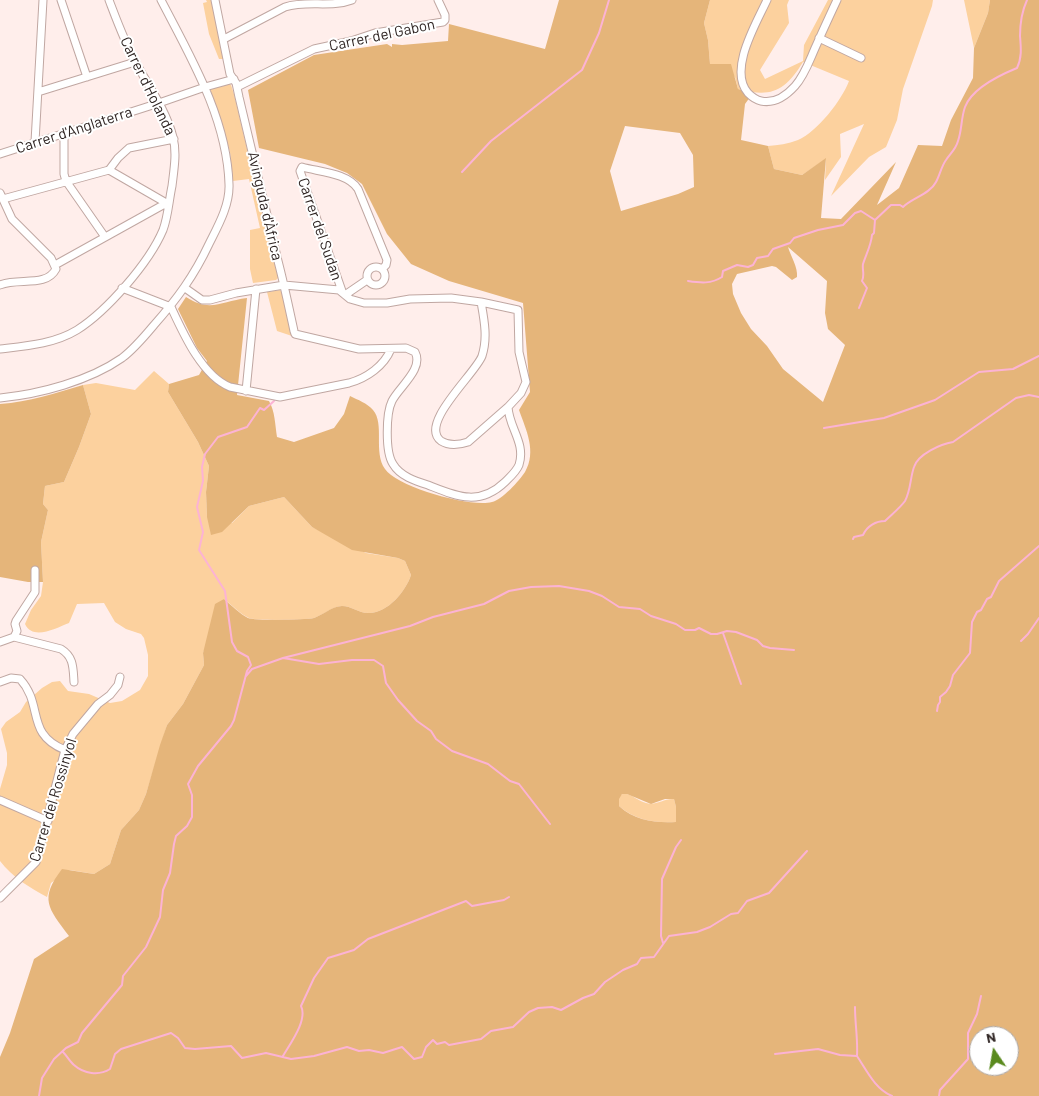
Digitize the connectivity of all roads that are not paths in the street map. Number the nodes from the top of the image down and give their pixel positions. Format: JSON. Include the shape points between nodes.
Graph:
{"nodes":[{"id":1,"x":43,"y":0,"type":"edge"},
{"id":2,"x":61,"y":0,"type":"edge"},
{"id":3,"x":109,"y":0,"type":"edge"},
{"id":4,"x":161,"y":0,"type":"edge"},
{"id":5,"x":215,"y":0,"type":"edge"},
{"id":6,"x":352,"y":0,"type":"edge"},
{"id":7,"x":438,"y":0,"type":"edge"},
{"id":8,"x":767,"y":0,"type":"edge"},
{"id":9,"x":837,"y":0,"type":"edge"},
{"id":10,"x":819,"y":38,"type":"junction"},
{"id":11,"x":224,"y":39,"type":"junction"},
{"id":12,"x":861,"y":58,"type":"dead end"},
{"id":13,"x":135,"y":62,"type":"junction"},
{"id":14,"x":87,"y":77,"type":"junction"},
{"id":15,"x":234,"y":79,"type":"junction"},
{"id":16,"x":204,"y":87,"type":"junction"},
{"id":17,"x":237,"y":87,"type":"junction"},
{"id":18,"x":38,"y":92,"type":"junction"},
{"id":19,"x":159,"y":103,"type":"junction"},
{"id":20,"x":64,"y":133,"type":"junction"},
{"id":21,"x":174,"y":139,"type":"junction"},
{"id":22,"x":35,"y":142,"type":"junction"},
{"id":23,"x":0,"y":154,"type":"edge"},
{"id":24,"x":109,"y":170,"type":"junction"},
{"id":25,"x":66,"y":181,"type":"junction"},
{"id":26,"x":1,"y":196,"type":"edge"},
{"id":27,"x":168,"y":204,"type":"junction"},
{"id":28,"x":105,"y":237,"type":"junction"},
{"id":29,"x":55,"y":265,"type":"junction"},
{"id":30,"x":382,"y":270,"type":"junction"},
{"id":31,"x":367,"y":280,"type":"junction"},
{"id":32,"x":0,"y":285,"type":"edge"},
{"id":33,"x":284,"y":285,"type":"junction"},
{"id":34,"x":122,"y":288,"type":"junction"},
{"id":35,"x":185,"y":288,"type":"junction"},
{"id":36,"x":256,"y":290,"type":"junction"},
{"id":37,"x":343,"y":293,"type":"junction"},
{"id":38,"x":481,"y":302,"type":"junction"},
{"id":39,"x":171,"y":307,"type":"junction"},
{"id":40,"x":0,"y":349,"type":"edge"},
{"id":41,"x":391,"y":349,"type":"junction"},
{"id":42,"x":246,"y":391,"type":"junction"},
{"id":43,"x":0,"y":398,"type":"edge"},
{"id":44,"x":508,"y":407,"type":"junction"},
{"id":45,"x":35,"y":570,"type":"dead end"},
{"id":46,"x":14,"y":637,"type":"junction"},
{"id":47,"x":0,"y":642,"type":"edge"},
{"id":48,"x":120,"y":676,"type":"dead end"},
{"id":49,"x":0,"y":682,"type":"edge"},
{"id":50,"x":74,"y":682,"type":"dead end"},
{"id":51,"x":65,"y":750,"type":"junction"},
{"id":52,"x":0,"y":800,"type":"edge"},
{"id":53,"x":48,"y":821,"type":"junction"},
{"id":54,"x":0,"y":898,"type":"edge"}],
"edges":[{"from":1,"to":18,"type":"street"},
{"from":2,"to":14,"type":"street"},
{"from":3,"to":13,"type":"street","name":"Carrer d'Holanda"},
{"from":4,"to":16,"type":"street"},
{"from":5,"to":11,"type":"street","name":"Avinguda d'Àfrica"},
{"from":6,"to":11,"type":"street","via":[[285,7]]},
{"from":7,"to":17,"type":"street","name":"Carrer del Gabon","via":[[445,15],[445,20],[439,23],[375,33],[314,49]]},
{"from":8,"to":10,"type":"street","via":[[742,59],[742,82],[751,96],[770,102],[786,95],[802,77]]},
{"from":9,"to":10,"type":"street"},
{"from":10,"to":12,"type":"street"},
{"from":11,"to":15,"type":"street","name":"Avinguda d'Àfrica"},
{"from":13,"to":14,"type":"street"},
{"from":13,"to":19,"type":"street","name":"Carrer d'Holanda"},
{"from":14,"to":18,"type":"street"},
{"from":15,"to":16,"type":"street","name":"Carrer d'Anglaterra"},
{"from":15,"to":17,"type":"street","name":"Avinguda d'Àfrica"},
{"from":16,"to":19,"type":"street","name":"Carrer d'Anglaterra"},
{"from":16,"to":35,"type":"street","via":[[222,138],[229,186],[220,221],[198,269]]},
{"from":17,"to":33,"type":"street","name":"Avinguda d'Àfrica"},
{"from":18,"to":22,"type":"street"},
{"from":19,"to":20,"type":"street","name":"Carrer d'Anglaterra"},
{"from":19,"to":21,"type":"street","name":"Carrer d'Holanda"},
{"from":20,"to":22,"type":"street","name":"Carrer d'Anglaterra"},
{"from":20,"to":25,"type":"street"},
{"from":21,"to":24,"type":"street","via":[[129,148]]},
{"from":21,"to":27,"type":"street","name":"Carrer d'Holanda","via":[[175,166]]},
{"from":22,"to":23,"type":"street","name":"Carrer d'Anglaterra"},
{"from":24,"to":25,"type":"street"},
{"from":24,"to":27,"type":"street"},
{"from":25,"to":26,"type":"street"},
{"from":25,"to":28,"type":"street"},
{"from":26,"to":29,"type":"street","via":[[12,218]]},
{"from":27,"to":28,"type":"street"},
{"from":27,"to":34,"type":"street","name":"Carrer d'Holanda","via":[[157,242]]},
{"from":28,"to":29,"type":"street"},
{"from":29,"to":32,"type":"street","via":[[54,273],[47,278],[15,280]]},
{"from":30,"to":31,"type":"street","via":[[375,267],[369,270]]},
{"from":30,"to":31,"type":"street","via":[[385,276],[383,283],[376,286]]},
{"from":30,"to":37,"type":"street","name":"Carrer del Sudan","via":[[387,260],[354,182],[302,167],[300,171]]},
{"from":31,"to":37,"type":"street"},
{"from":33,"to":36,"type":"street"},
{"from":33,"to":37,"type":"street"},
{"from":33,"to":41,"type":"street","name":"Avinguda d'Àfrica","via":[[296,334],[359,349]]},
{"from":34,"to":39,"type":"street"},
{"from":34,"to":40,"type":"street","name":"Carrer d'Holanda","via":[[76,330],[41,343]]},
{"from":35,"to":36,"type":"street","via":[[202,300]]},
{"from":35,"to":39,"type":"street"},
{"from":36,"to":42,"type":"street"},
{"from":37,"to":38,"type":"street","via":[[364,303],[445,298]]},
{"from":38,"to":44,"type":"street","via":[[518,310],[520,352],[526,382]]},
{"from":38,"to":44,"type":"street","via":[[485,326],[482,356],[440,414],[437,436],[449,444],[468,442]]},
{"from":39,"to":42,"type":"street","via":[[201,363],[225,386]]},
{"from":39,"to":43,"type":"street","via":[[127,354],[111,364],[57,387]]},
{"from":41,"to":42,"type":"street","via":[[380,365],[360,380],[283,397]]},
{"from":41,"to":44,"type":"street","via":[[410,349],[417,357],[415,368],[391,403],[389,416],[389,455],[396,468],[410,478],[460,497],[481,497],[494,492],[513,474],[519,462],[520,444]]},
{"from":45,"to":46,"type":"street","via":[[35,592],[15,624],[17,631]]},
{"from":46,"to":47,"type":"street"},
{"from":46,"to":50,"type":"street","via":[[67,652],[73,660]]},
{"from":48,"to":51,"type":"street","name":"Carrer del Rossinyol","via":[[120,682],[110,694],[77,727]]},
{"from":49,"to":51,"type":"street","via":[[20,679],[28,691],[42,734],[52,745]]},
{"from":51,"to":53,"type":"street","name":"Carrer del Rossinyol"},
{"from":52,"to":53,"type":"street"},
{"from":53,"to":54,"type":"street","name":"Carrer del Rossinyol","via":[[36,862]]}]}
